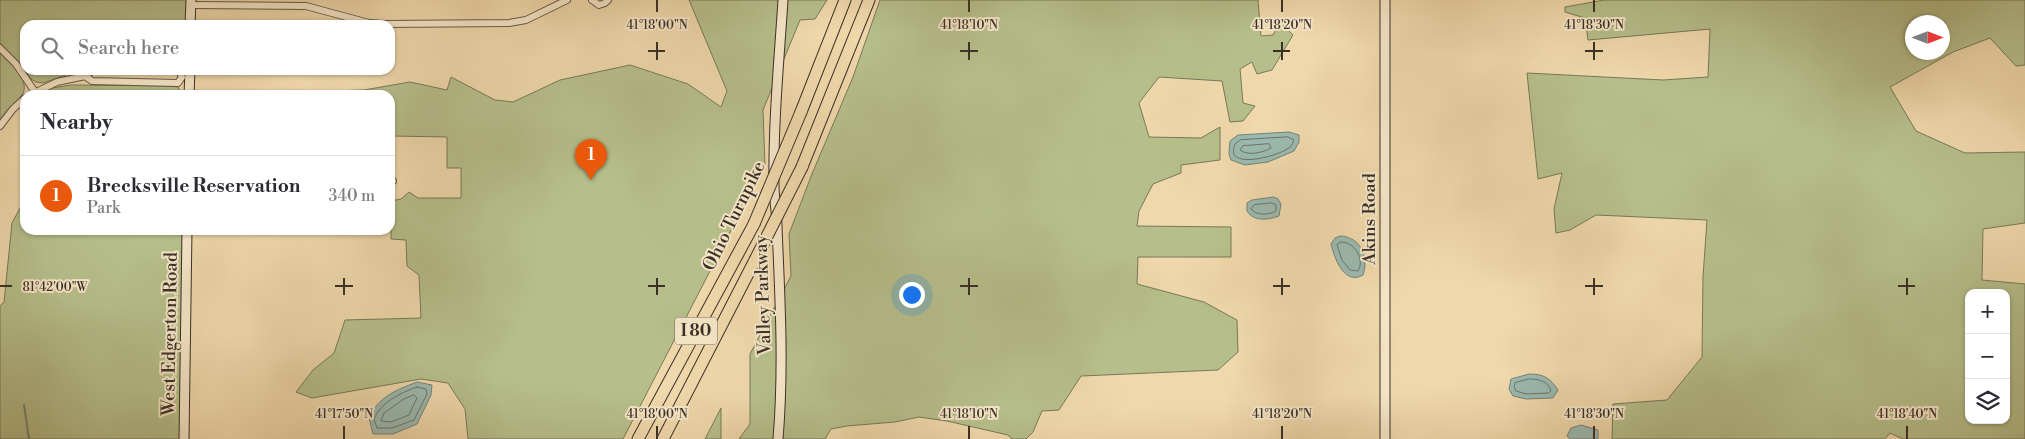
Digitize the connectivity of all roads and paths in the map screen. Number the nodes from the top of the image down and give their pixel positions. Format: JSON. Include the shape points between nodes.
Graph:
{"nodes":[{"id":1,"x":566,"y":0,"type":"edge"},
{"id":2,"x":592,"y":0,"type":"edge"},
{"id":3,"x":608,"y":0,"type":"edge"},
{"id":4,"x":783,"y":0,"type":"edge"},
{"id":5,"x":845,"y":0,"type":"edge"},
{"id":6,"x":869,"y":0,"type":"edge"},
{"id":7,"x":1385,"y":0,"type":"edge"},
{"id":8,"x":190,"y":3,"type":"edge"},
{"id":9,"x":190,"y":20,"type":"edge"},
{"id":10,"x":358,"y":20,"type":"edge"},
{"id":11,"x":395,"y":24,"type":"edge"},
{"id":12,"x":0,"y":48,"type":"edge"},
{"id":13,"x":20,"y":71,"type":"edge"},
{"id":14,"x":22,"y":75,"type":"edge"},
{"id":15,"x":187,"y":75,"type":"edge"},
{"id":16,"x":85,"y":76,"type":"joint"},
{"id":17,"x":30,"y":90,"type":"edge"},
{"id":18,"x":39,"y":90,"type":"edge"},
{"id":19,"x":188,"y":90,"type":"edge"},
{"id":20,"x":20,"y":103,"type":"edge"},
{"id":21,"x":0,"y":126,"type":"edge"},
{"id":22,"x":187,"y":235,"type":"edge"},
{"id":23,"x":184,"y":439,"type":"edge"},
{"id":24,"x":638,"y":439,"type":"edge"},
{"id":25,"x":663,"y":439,"type":"edge"},
{"id":26,"x":778,"y":439,"type":"edge"},
{"id":27,"x":1385,"y":439,"type":"edge"}],
"edges":[{"from":1,"to":11,"type":"street","via":[[526,20],[509,24]]},
{"from":2,"to":3,"type":"street","via":[[599,5]]},
{"from":4,"to":26,"type":"street","name":"Valley Parkway","via":[[774,145],[782,357]]},
{"from":5,"to":24,"type":"highway","name":"Ohio Turnpike","number":"I 80","bridge":true,"via":[[754,224]]},
{"from":6,"to":25,"type":"highway","number":"I 80","bridge":true,"via":[[802,167]]},
{"from":7,"to":27,"type":"street","name":"Akins Road"},
{"from":8,"to":9,"type":"street"},
{"from":8,"to":10,"type":"street","via":[[306,6]]},
{"from":12,"to":13,"type":"street"},
{"from":14,"to":17,"type":"street"},
{"from":15,"to":16,"type":"street","via":[[178,83],[92,81]]},
{"from":15,"to":19,"type":"street"},
{"from":16,"to":18,"type":"street"},
{"from":20,"to":21,"type":"street"},
{"from":22,"to":23,"type":"street","name":"West Edgerton Road"}]}
